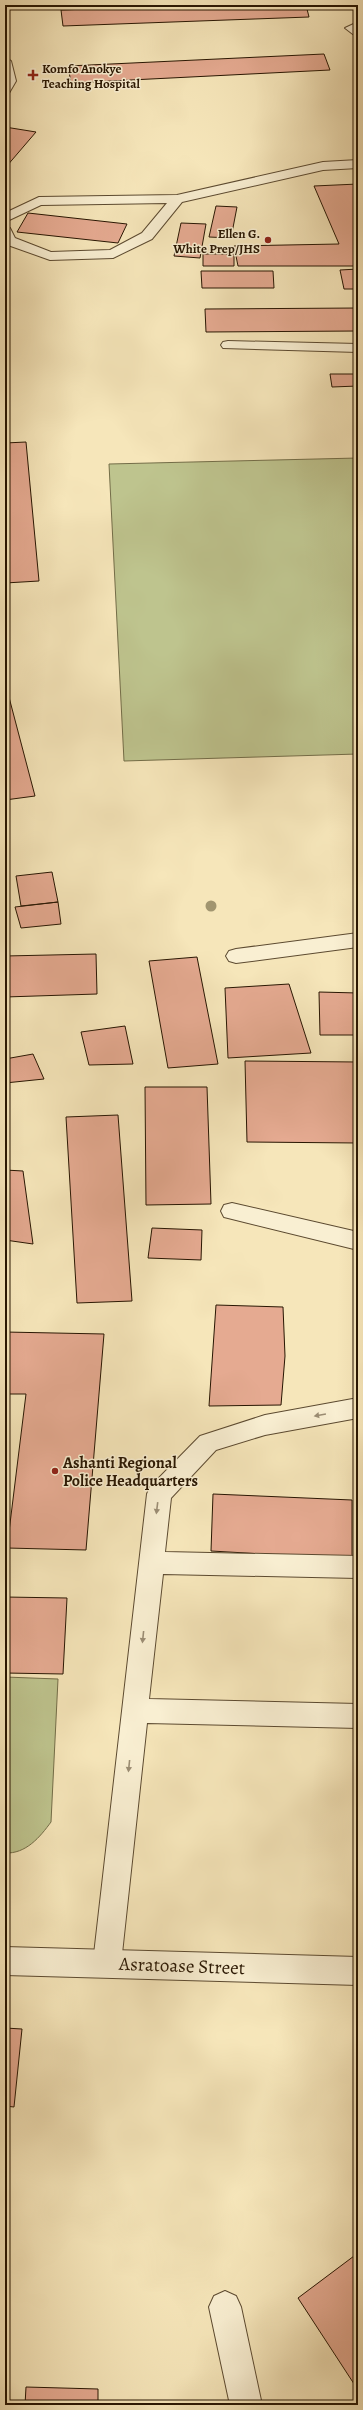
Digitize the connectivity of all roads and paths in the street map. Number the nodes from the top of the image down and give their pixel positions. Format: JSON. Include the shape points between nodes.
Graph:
{"nodes":[{"id":1,"x":358,"y":26,"type":"edge"},
{"id":2,"x":358,"y":34,"type":"edge"},
{"id":3,"x":5,"y":61,"type":"edge"},
{"id":4,"x":5,"y":90,"type":"edge"},
{"id":5,"x":358,"y":164,"type":"edge"},
{"id":6,"x":177,"y":199,"type":"junction"},
{"id":7,"x":5,"y":218,"type":"edge"},
{"id":8,"x":5,"y":231,"type":"edge"},
{"id":9,"x":228,"y":345,"type":"dead end"},
{"id":10,"x":358,"y":348,"type":"edge"},
{"id":11,"x":358,"y":940,"type":"edge"},
{"id":12,"x":236,"y":956,"type":"dead end"},
{"id":13,"x":232,"y":1210,"type":"dead end"},
{"id":14,"x":358,"y":1241,"type":"edge"},
{"id":15,"x":358,"y":1408,"type":"edge"},
{"id":16,"x":151,"y":1563,"type":"junction"},
{"id":17,"x":358,"y":1567,"type":"edge"},
{"id":18,"x":135,"y":1711,"type":"junction"},
{"id":19,"x":358,"y":1716,"type":"edge"},
{"id":20,"x":5,"y":1961,"type":"edge"},
{"id":21,"x":107,"y":1963,"type":"junction"},
{"id":22,"x":358,"y":1971,"type":"edge"},
{"id":23,"x":225,"y":2307,"type":"dead end"},
{"id":24,"x":246,"y":2405,"type":"edge"}],
"edges":[{"from":1,"to":2,"type":"street","via":[[351,28]]},
{"from":3,"to":4,"type":"street","via":[[10,81]]},
{"from":5,"to":6,"type":"street","via":[[323,166]]},
{"from":6,"to":7,"type":"street","via":[[38,201]]},
{"from":6,"to":8,"type":"street","via":[[147,236],[113,254],[50,256],[9,241]]},
{"from":9,"to":10,"type":"street"},
{"from":11,"to":12,"type":"street"},
{"from":13,"to":14,"type":"street"},
{"from":15,"to":16,"type":"street","one_way":true,"via":[[264,1425],[208,1443],[159,1494]]},
{"from":16,"to":17,"type":"street"},
{"from":16,"to":18,"type":"street","one_way":true},
{"from":18,"to":19,"type":"street"},
{"from":18,"to":21,"type":"street","one_way":true},
{"from":20,"to":21,"type":"street","name":"Asratoase Street"},
{"from":21,"to":22,"type":"street","name":"Asratoase Street"},
{"from":23,"to":24,"type":"street"}]}
